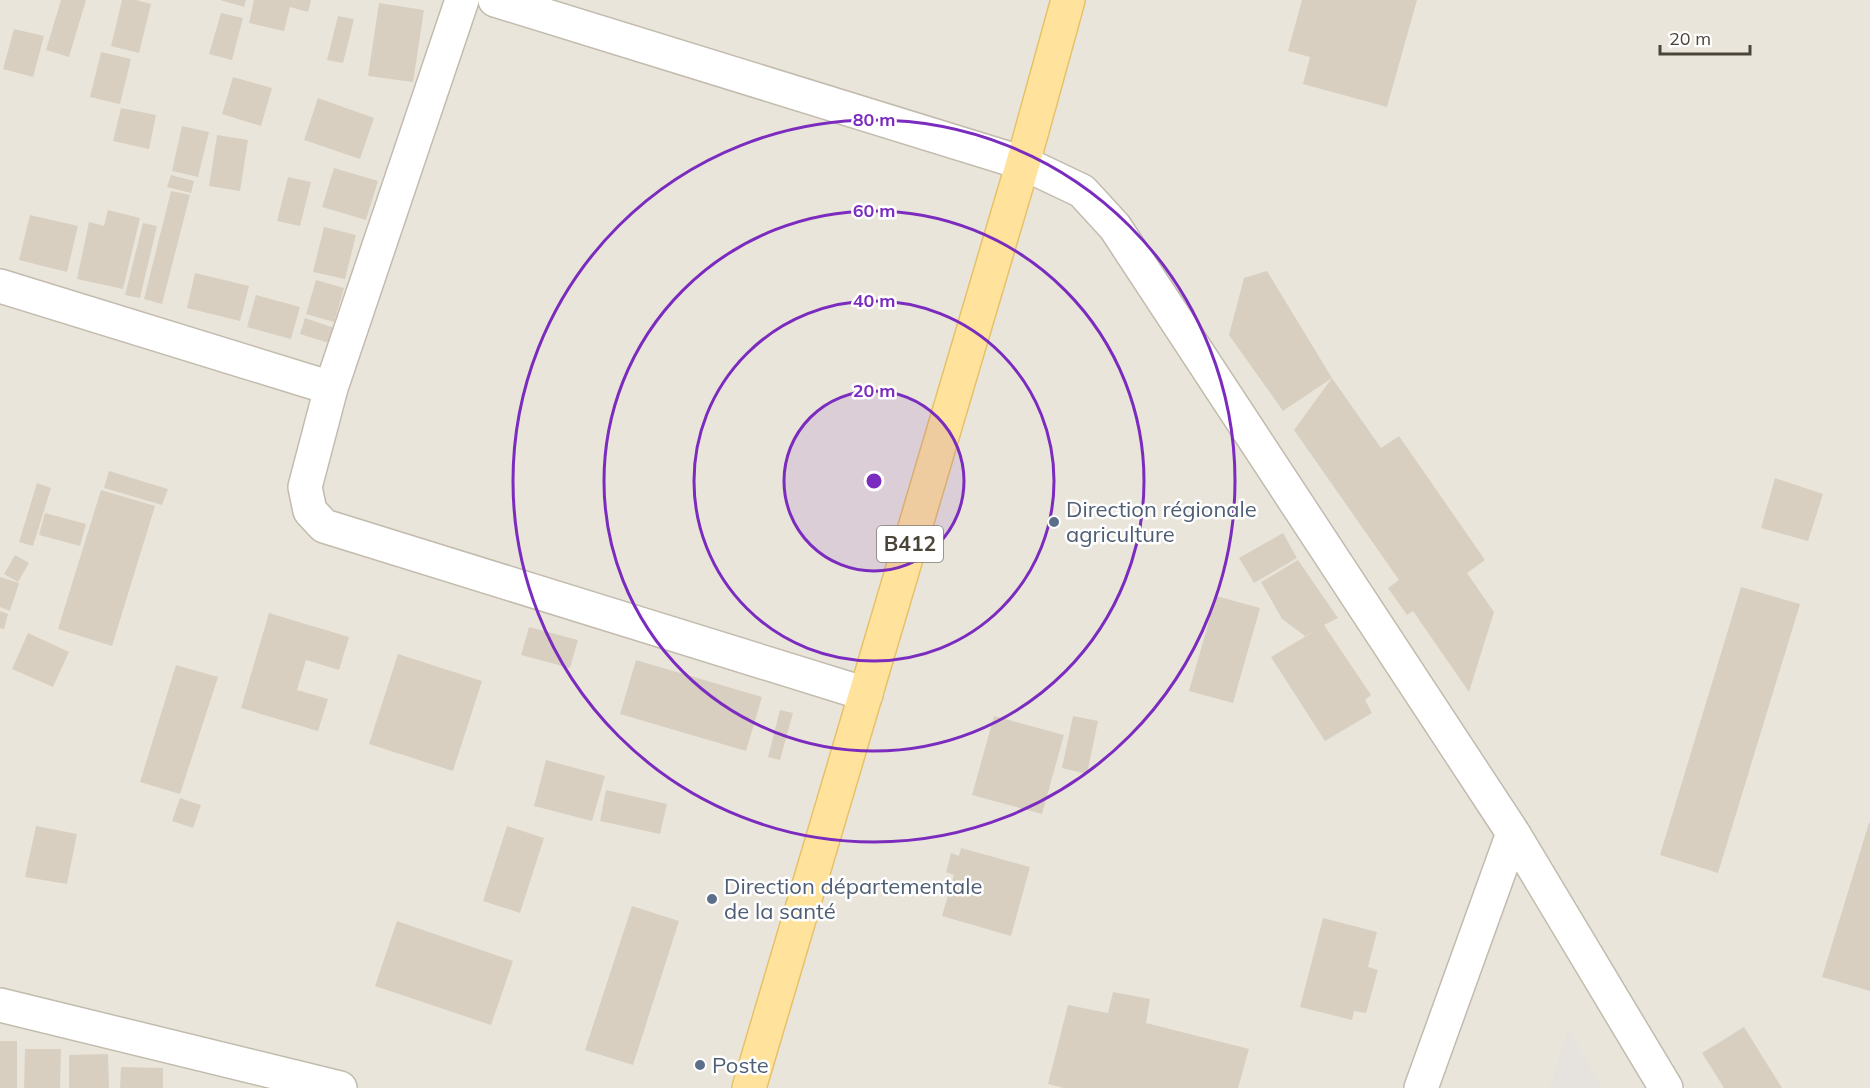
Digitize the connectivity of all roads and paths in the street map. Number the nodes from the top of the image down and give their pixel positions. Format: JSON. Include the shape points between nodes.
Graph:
{"nodes":[{"id":1,"x":462,"y":0,"type":"edge"},
{"id":2,"x":495,"y":0,"type":"edge"},
{"id":3,"x":1068,"y":0,"type":"edge"},
{"id":4,"x":1023,"y":163,"type":"junction"},
{"id":5,"x":0,"y":286,"type":"edge"},
{"id":6,"x":330,"y":388,"type":"junction"},
{"id":7,"x":866,"y":694,"type":"junction"},
{"id":8,"x":1513,"y":834,"type":"junction"},
{"id":9,"x":0,"y":1005,"type":"edge"},
{"id":10,"x":328,"y":1086,"type":"edge"},
{"id":11,"x":749,"y":1088,"type":"edge"},
{"id":12,"x":1421,"y":1088,"type":"edge"},
{"id":13,"x":1666,"y":1088,"type":"edge"}],
"edges":[{"from":1,"to":6,"type":"street"},
{"from":2,"to":4,"type":"street"},
{"from":3,"to":4,"type":"main road","number":"B412"},
{"from":4,"to":7,"type":"main road","number":"B412"},
{"from":4,"to":8,"type":"street","via":[[1082,190],[1115,227]]},
{"from":5,"to":6,"type":"street"},
{"from":6,"to":7,"type":"street","via":[[305,487],[310,512],[324,526]]},
{"from":7,"to":11,"type":"main road","number":"B412"},
{"from":8,"to":12,"type":"street"},
{"from":8,"to":13,"type":"street"},
{"from":9,"to":10,"type":"street"}]}
